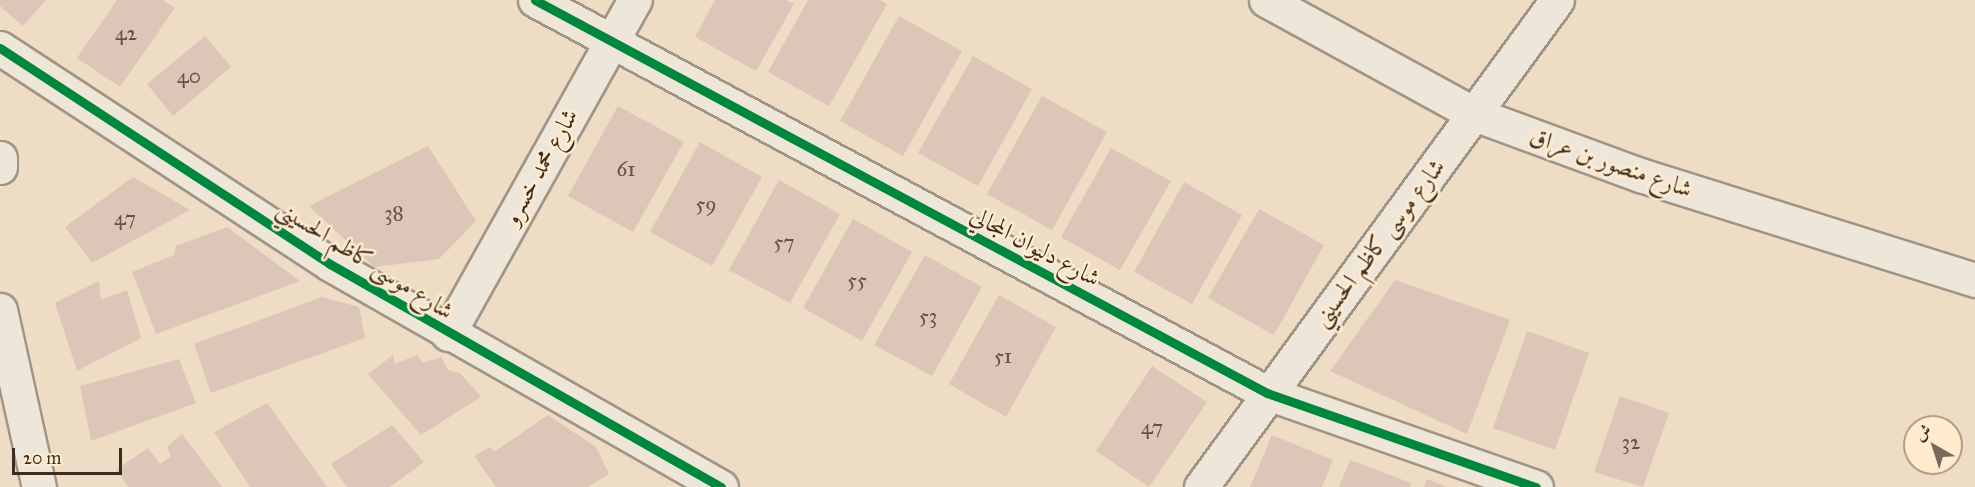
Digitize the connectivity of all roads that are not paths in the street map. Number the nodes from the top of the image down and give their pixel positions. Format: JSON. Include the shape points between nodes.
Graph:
{"nodes":[{"id":1,"x":535,"y":0,"type":"edge"},
{"id":2,"x":635,"y":0,"type":"edge"},
{"id":3,"x":1266,"y":0,"type":"edge"},
{"id":4,"x":1557,"y":0,"type":"edge"},
{"id":5,"x":610,"y":42,"type":"junction"},
{"id":6,"x":0,"y":48,"type":"edge"},
{"id":7,"x":1474,"y":114,"type":"junction"},
{"id":8,"x":0,"y":158,"type":"edge"},
{"id":9,"x":0,"y":167,"type":"edge"},
{"id":10,"x":1975,"y":280,"type":"edge"},
{"id":11,"x":0,"y":310,"type":"edge"},
{"id":12,"x":448,"y":334,"type":"junction"},
{"id":13,"x":1267,"y":393,"type":"junction"},
{"id":14,"x":43,"y":482,"type":"edge"},
{"id":15,"x":721,"y":487,"type":"edge"},
{"id":16,"x":1201,"y":487,"type":"edge"},
{"id":17,"x":1536,"y":487,"type":"edge"}],
"edges":[{"from":1,"to":5,"type":"street","name":"شارع دليوان المجالي"},
{"from":2,"to":5,"type":"street","name":"شارع محمد خسرو"},
{"from":3,"to":7,"type":"street","name":"شارع منصور بن عراق"},
{"from":4,"to":7,"type":"street","name":"شارع موسى كاظم الحسيني"},
{"from":5,"to":12,"type":"street","name":"شارع محمد خسرو"},
{"from":5,"to":13,"type":"street","name":"شارع دليوان المجالي"},
{"from":6,"to":12,"type":"street","name":"شارع موسى كاظم الحسيني","via":[[330,264]]},
{"from":7,"to":10,"type":"street","name":"شارع منصور بن عراق","via":[[1640,175]]},
{"from":7,"to":13,"type":"street","name":"شارع موسى كاظم الحسيني"},
{"from":8,"to":9,"type":"street"},
{"from":11,"to":14,"type":"street"},
{"from":12,"to":15,"type":"street","name":"شارع موسى كاظم الحسيني"},
{"from":13,"to":16,"type":"street","name":"شارع موسى كاظم الحسيني"},
{"from":13,"to":17,"type":"street","name":"شارع دليوان المجالي"}]}
